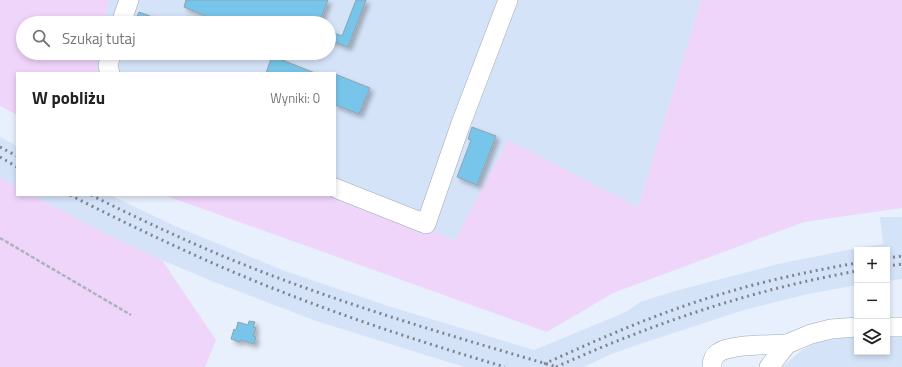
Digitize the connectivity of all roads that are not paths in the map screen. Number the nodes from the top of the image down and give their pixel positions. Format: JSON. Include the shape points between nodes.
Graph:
{"nodes":[{"id":1,"x":129,"y":0,"type":"edge"},
{"id":2,"x":508,"y":0,"type":"edge"},
{"id":3,"x":123,"y":16,"type":"edge"},
{"id":4,"x":109,"y":60,"type":"edge"},
{"id":5,"x":110,"y":72,"type":"edge"},
{"id":6,"x":336,"y":188,"type":"edge"},
{"id":7,"x":854,"y":327,"type":"edge"},
{"id":8,"x":890,"y":327,"type":"edge"},
{"id":9,"x":902,"y":327,"type":"edge"},
{"id":10,"x":787,"y":344,"type":"junction"},
{"id":11,"x":712,"y":367,"type":"edge"},
{"id":12,"x":769,"y":367,"type":"edge"}],
"edges":[{"from":1,"to":3,"type":"street"},
{"from":2,"to":6,"type":"street","via":[[426,224]]},
{"from":4,"to":5,"type":"street"},
{"from":7,"to":10,"type":"street","via":[[823,331]]},
{"from":8,"to":9,"type":"street"},
{"from":10,"to":11,"type":"street","via":[[726,349],[717,353],[712,360]]},
{"from":10,"to":12,"type":"street"}]}
